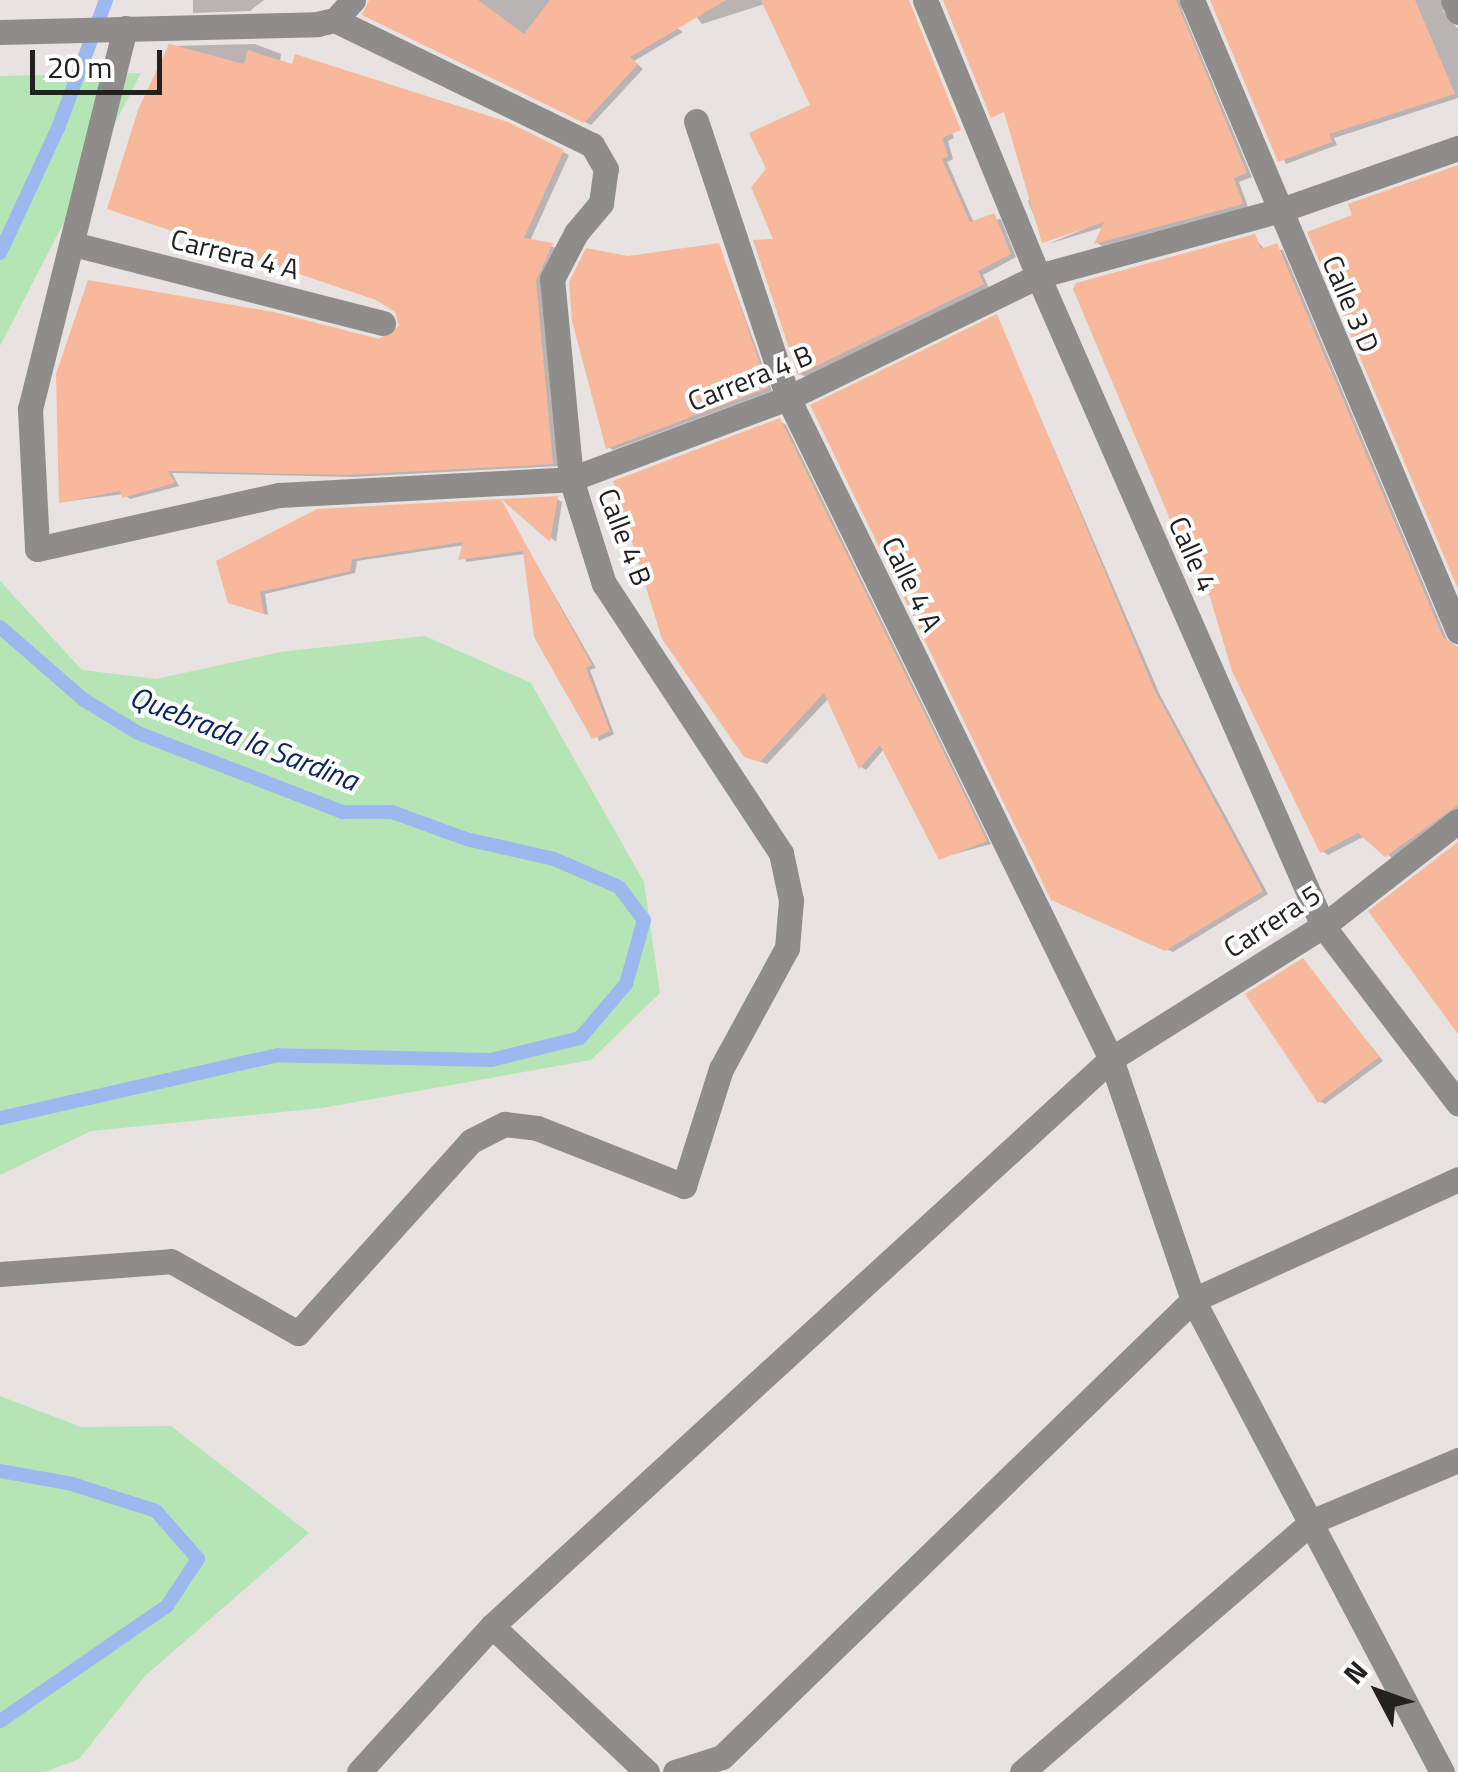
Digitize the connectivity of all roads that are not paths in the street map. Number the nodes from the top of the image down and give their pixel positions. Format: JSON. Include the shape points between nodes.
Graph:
{"nodes":[{"id":1,"x":353,"y":0,"type":"edge"},
{"id":2,"x":925,"y":0,"type":"edge"},
{"id":3,"x":1192,"y":0,"type":"edge"},
{"id":4,"x":1453,"y":0,"type":"edge"},
{"id":5,"x":1458,"y":12,"type":"edge"},
{"id":6,"x":324,"y":14,"type":"edge"},
{"id":7,"x":118,"y":28,"type":"junction"},
{"id":8,"x":0,"y":32,"type":"edge"},
{"id":9,"x":696,"y":121,"type":"dead end"},
{"id":10,"x":1458,"y":148,"type":"edge"},
{"id":11,"x":1278,"y":210,"type":"junction"},
{"id":12,"x":72,"y":244,"type":"junction"},
{"id":13,"x":1038,"y":276,"type":"junction"},
{"id":14,"x":383,"y":322,"type":"dead end"},
{"id":15,"x":788,"y":398,"type":"junction"},
{"id":16,"x":571,"y":479,"type":"junction"},
{"id":17,"x":1458,"y":630,"type":"edge"},
{"id":18,"x":1458,"y":820,"type":"edge"},
{"id":19,"x":1323,"y":926,"type":"junction"},
{"id":20,"x":1111,"y":1059,"type":"junction"},
{"id":21,"x":1458,"y":1103,"type":"edge"},
{"id":22,"x":1458,"y":1179,"type":"edge"},
{"id":23,"x":0,"y":1274,"type":"edge"},
{"id":24,"x":1193,"y":1300,"type":"junction"},
{"id":25,"x":1458,"y":1460,"type":"edge"},
{"id":26,"x":1313,"y":1521,"type":"junction"},
{"id":27,"x":492,"y":1626,"type":"junction"},
{"id":28,"x":360,"y":1772,"type":"edge"},
{"id":29,"x":648,"y":1772,"type":"edge"},
{"id":30,"x":676,"y":1772,"type":"edge"},
{"id":31,"x":1022,"y":1772,"type":"edge"},
{"id":32,"x":1442,"y":1772,"type":"edge"}],
"edges":[{"from":1,"to":6,"type":"street"},
{"from":2,"to":13,"type":"street","name":"Calle 4"},
{"from":3,"to":11,"type":"street","name":"Calle 3 D"},
{"from":4,"to":5,"type":"street"},
{"from":6,"to":7,"type":"street"},
{"from":6,"to":16,"type":"street","name":"Calle 4 B","via":[[592,145],[606,169],[601,203],[576,232],[552,279]]},
{"from":7,"to":8,"type":"street"},
{"from":7,"to":12,"type":"street"},
{"from":9,"to":15,"type":"street","name":"Calle 4 A"},
{"from":10,"to":11,"type":"street","name":"Carrera 4 B"},
{"from":11,"to":13,"type":"street","name":"Carrera 4 B"},
{"from":11,"to":17,"type":"street","name":"Calle 3 D"},
{"from":12,"to":14,"type":"street","name":"Carrera 4 A"},
{"from":12,"to":16,"type":"street","name":"Carrera 4 B","via":[[30,409],[37,549],[279,495]]},
{"from":13,"to":15,"type":"street","name":"Carrera 4 B"},
{"from":13,"to":19,"type":"street","name":"Calle 4"},
{"from":15,"to":16,"type":"street","name":"Carrera 4 B"},
{"from":15,"to":20,"type":"street","name":"Calle 4 A"},
{"from":16,"to":23,"type":"street","name":"Calle 4 B","via":[[604,584],[781,853],[791,900],[788,948],[721,1069],[684,1186],[537,1128],[505,1124],[470,1142],[298,1333],[171,1261]]},
{"from":18,"to":19,"type":"street","name":"Carrera 5"},
{"from":19,"to":20,"type":"street","name":"Carrera 5"},
{"from":19,"to":21,"type":"street","name":"Calle 4"},
{"from":20,"to":24,"type":"street","name":"Calle 4 A"},
{"from":20,"to":27,"type":"street","name":"Carrera 5"},
{"from":22,"to":24,"type":"street"},
{"from":24,"to":26,"type":"street","name":"Calle 4 A"},
{"from":24,"to":30,"type":"street","via":[[722,1757]]},
{"from":25,"to":26,"type":"street"},
{"from":26,"to":31,"type":"street"},
{"from":26,"to":32,"type":"street","name":"Calle 4 A"},
{"from":27,"to":28,"type":"street","name":"Carrera 5"},
{"from":27,"to":29,"type":"street"}]}
